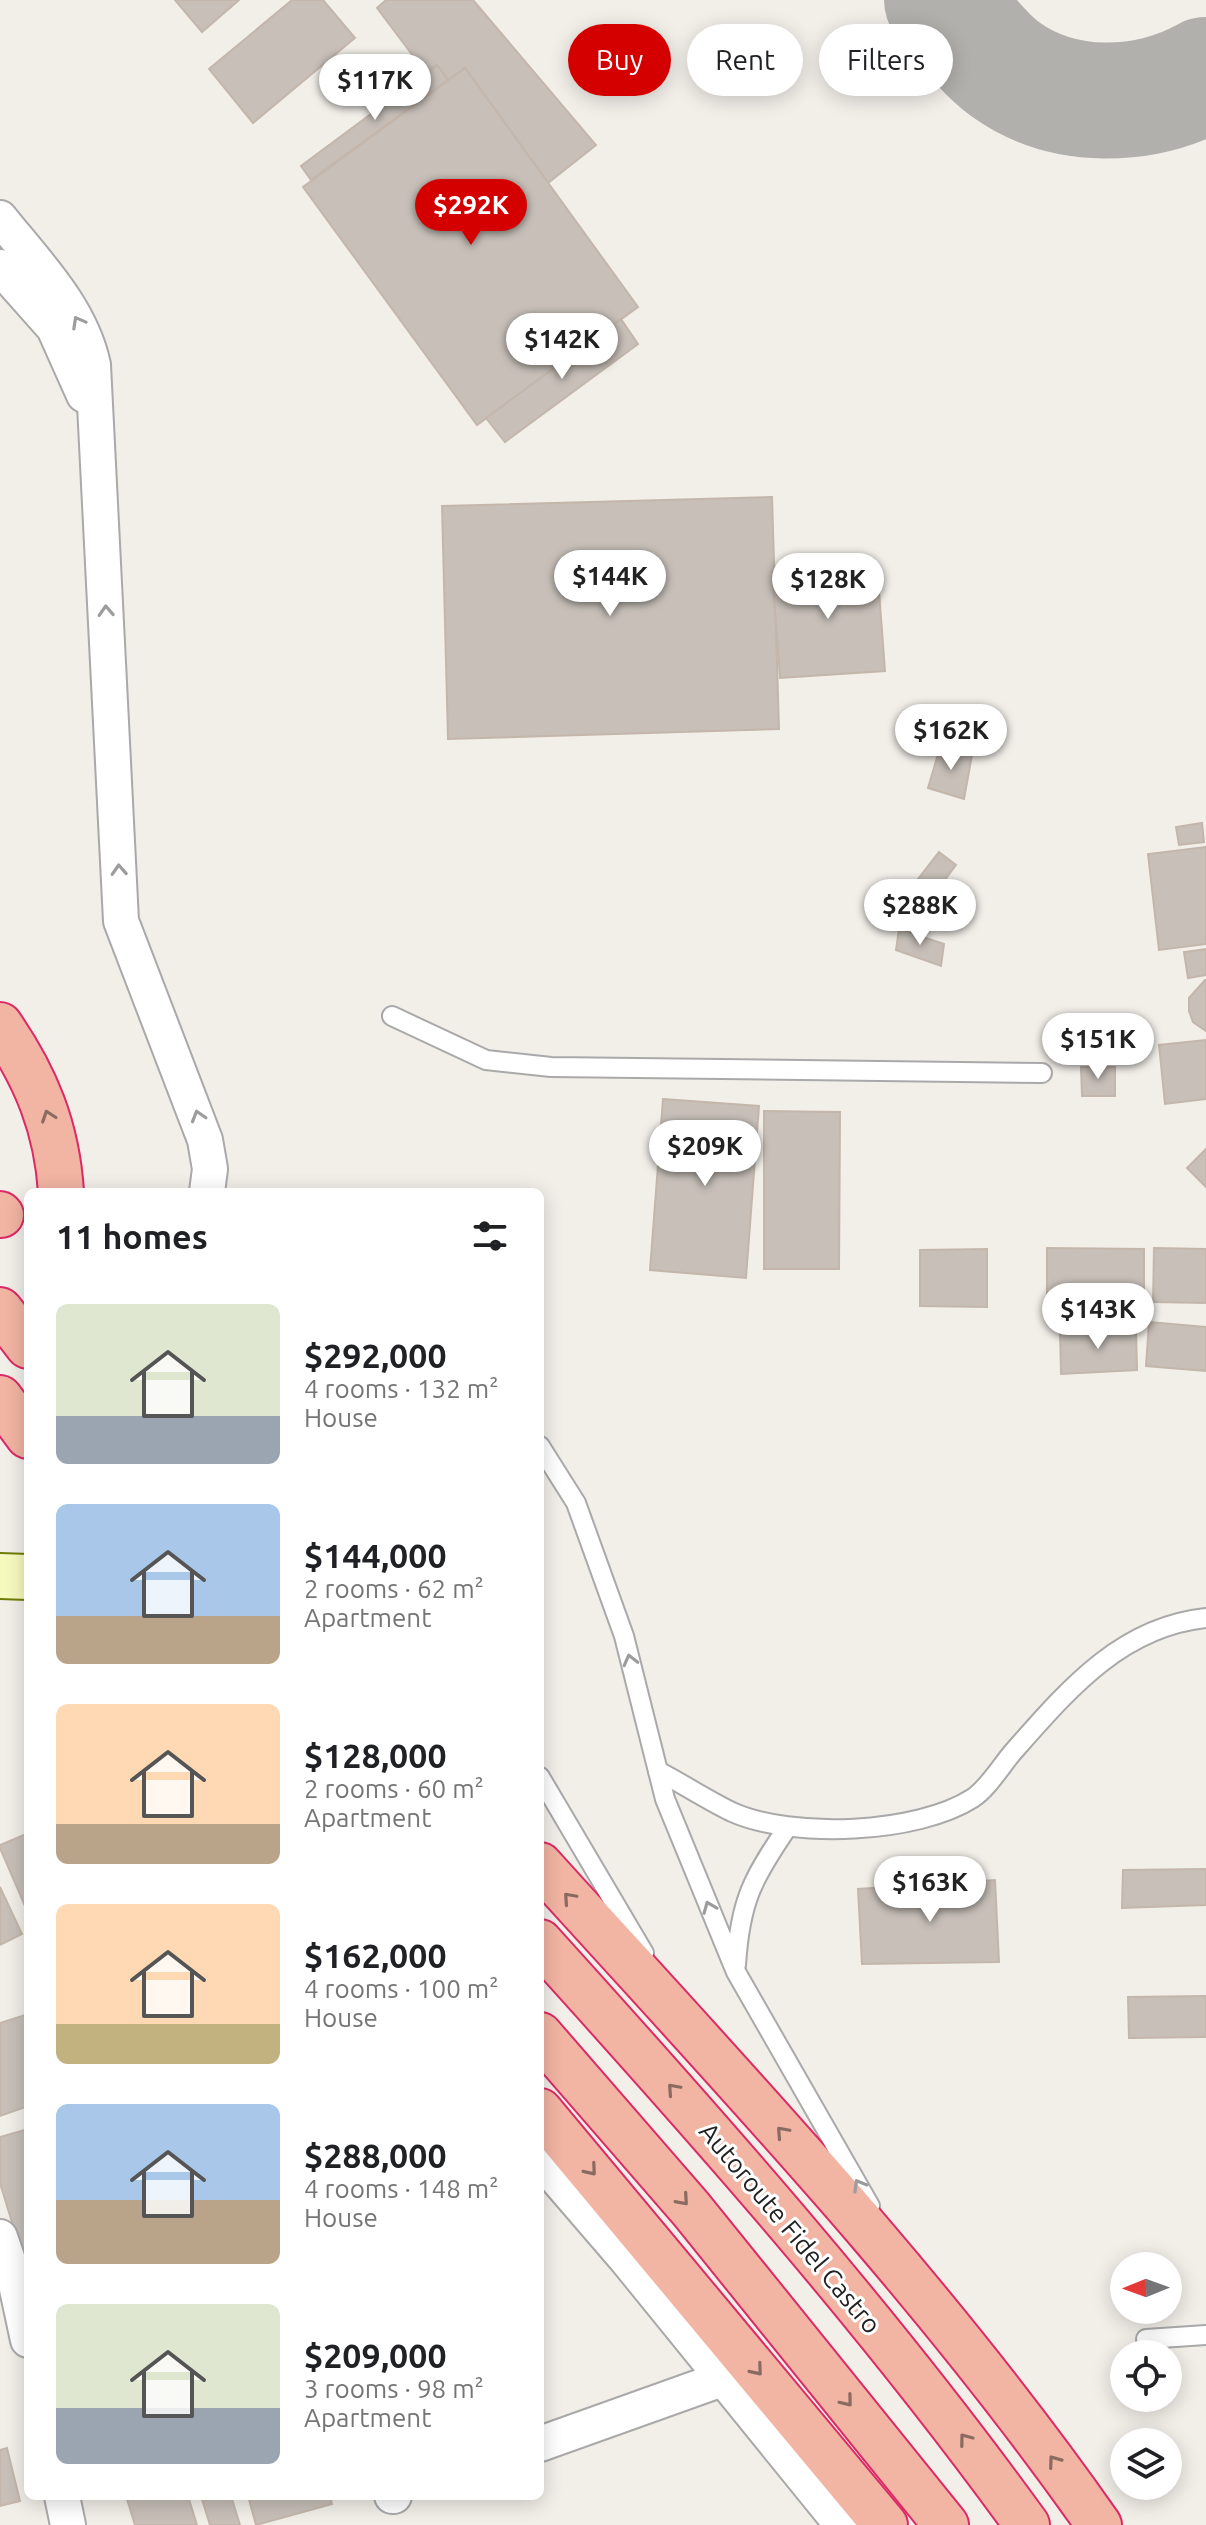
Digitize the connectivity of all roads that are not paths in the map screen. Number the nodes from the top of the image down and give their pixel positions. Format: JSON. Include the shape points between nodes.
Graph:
{"nodes":[{"id":1,"x":0,"y":218,"type":"edge"},
{"id":2,"x":0,"y":267,"type":"edge"},
{"id":3,"x":96,"y":425,"type":"junction"},
{"id":4,"x":392,"y":1016,"type":"dead end"},
{"id":5,"x":0,"y":1025,"type":"edge"},
{"id":6,"x":1042,"y":1073,"type":"dead end"},
{"id":7,"x":61,"y":1188,"type":"edge"},
{"id":8,"x":208,"y":1188,"type":"edge"},
{"id":9,"x":0,"y":1215,"type":"edge"},
{"id":10,"x":24,"y":1216,"type":"edge"},
{"id":11,"x":0,"y":1310,"type":"edge"},
{"id":12,"x":24,"y":1341,"type":"edge"},
{"id":13,"x":0,"y":1398,"type":"edge"},
{"id":14,"x":24,"y":1431,"type":"edge"},
{"id":15,"x":544,"y":1452,"type":"edge"},
{"id":16,"x":0,"y":1576,"type":"edge"},
{"id":17,"x":24,"y":1577,"type":"edge"},
{"id":18,"x":1206,"y":1618,"type":"edge"},
{"id":19,"x":658,"y":1771,"type":"junction"},
{"id":20,"x":544,"y":1784,"type":"edge"},
{"id":21,"x":787,"y":1828,"type":"junction"},
{"id":22,"x":544,"y":1869,"type":"edge"},
{"id":23,"x":544,"y":1946,"type":"edge"},
{"id":24,"x":736,"y":1972,"type":"junction"},
{"id":25,"x":688,"y":2028,"type":"junction"},
{"id":26,"x":544,"y":2040,"type":"edge"},
{"id":27,"x":544,"y":2116,"type":"edge"},
{"id":28,"x":544,"y":2164,"type":"edge"},
{"id":29,"x":0,"y":2237,"type":"edge"},
{"id":30,"x":911,"y":2277,"type":"junction"},
{"id":31,"x":24,"y":2321,"type":"edge"},
{"id":32,"x":1206,"y":2335,"type":"edge"},
{"id":33,"x":1146,"y":2339,"type":"dead end"},
{"id":34,"x":722,"y":2379,"type":"junction"},
{"id":35,"x":544,"y":2443,"type":"edge"},
{"id":36,"x":63,"y":2500,"type":"edge"},
{"id":37,"x":68,"y":2525,"type":"edge"},
{"id":38,"x":842,"y":2525,"type":"edge"},
{"id":39,"x":885,"y":2525,"type":"edge"},
{"id":40,"x":946,"y":2525,"type":"edge"},
{"id":41,"x":1027,"y":2525,"type":"edge"},
{"id":42,"x":1099,"y":2525,"type":"edge"}],
"edges":[{"from":3,"to":1,"type":"street","one_way":true,"via":[[88,342],[68,304]]},
{"from":2,"to":3,"type":"street","via":[[54,328]]},
{"from":8,"to":3,"type":"street","one_way":true,"via":[[210,1169],[192,1099],[121,921]]},
{"from":4,"to":6,"type":"lane","via":[[486,1060],[551,1067]]},
{"from":7,"to":5,"type":"highway","one_way":true,"via":[[59,1152],[47,1111],[23,1058]]},
{"from":9,"to":10,"type":"main road"},
{"from":11,"to":12,"type":"highway"},
{"from":13,"to":14,"type":"highway"},
{"from":19,"to":15,"type":"lane","one_way":true,"via":[[624,1636],[576,1503]]},
{"from":16,"to":17,"type":"main road"},
{"from":18,"to":21,"type":"lane","via":[[1177,1621],[1112,1652],[1073,1684],[974,1797],[897,1827]]},
{"from":19,"to":21,"type":"lane","via":[[734,1813]]},
{"from":24,"to":19,"type":"lane","one_way":true},
{"from":20,"to":25,"type":"lane"},
{"from":21,"to":24,"type":"lane","via":[[748,1890]]},
{"from":25,"to":22,"type":"highway","one_way":true},
{"from":41,"to":23,"type":"highway","name":"Autoroute Fidel Castro","one_way":true,"via":[[964,2438],[741,2165]]},
{"from":30,"to":24,"type":"lane","one_way":true},
{"from":30,"to":25,"type":"highway","one_way":true},
{"from":26,"to":40,"type":"highway","one_way":true,"via":[[691,2209]]},
{"from":27,"to":39,"type":"highway","one_way":true},
{"from":28,"to":34,"type":"street"},
{"from":29,"to":31,"type":"street"},
{"from":42,"to":30,"type":"highway","one_way":true},
{"from":32,"to":33,"type":"lane"},
{"from":34,"to":35,"type":"street"},
{"from":34,"to":38,"type":"street"},
{"from":36,"to":37,"type":"street"}]}
